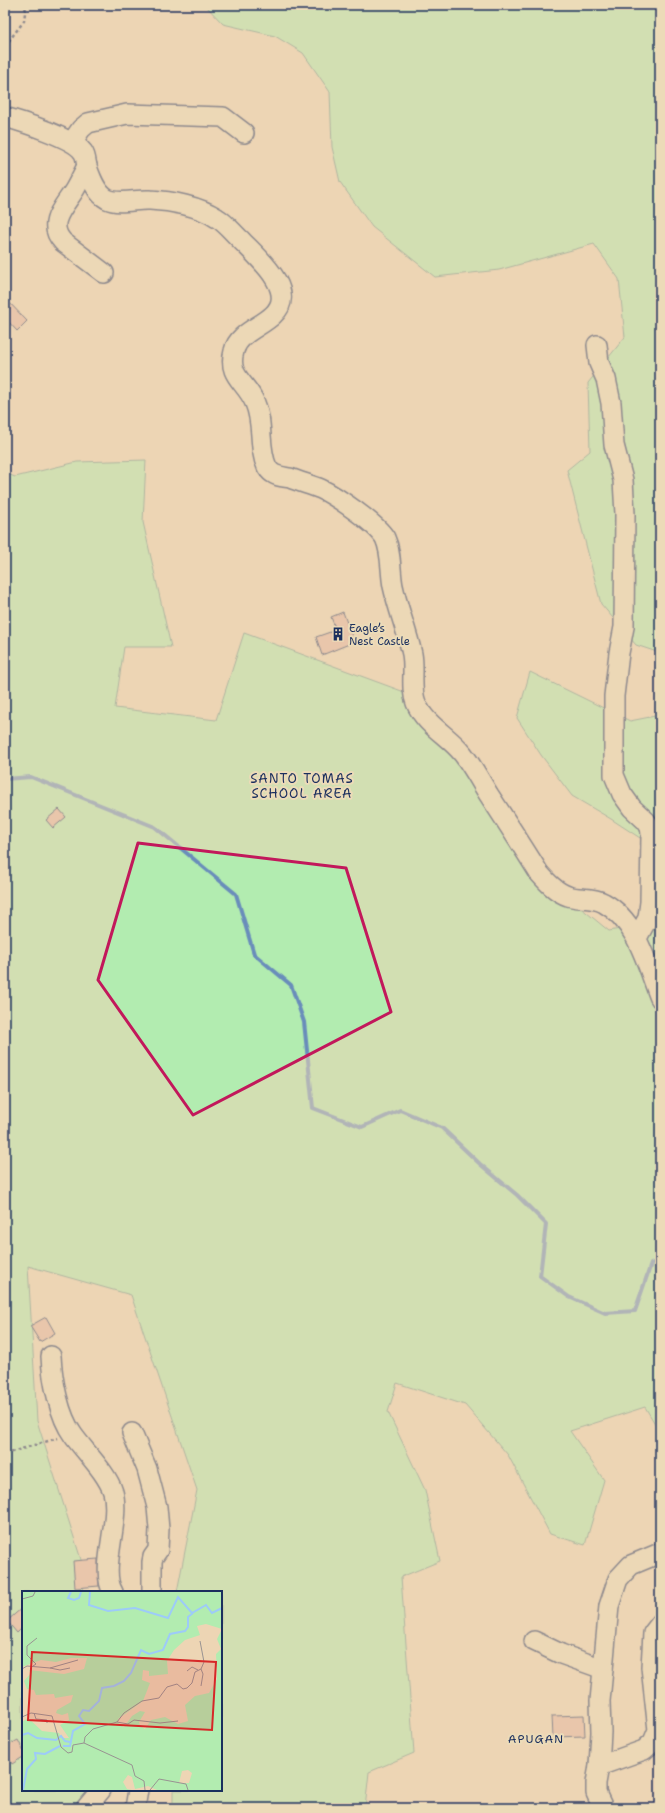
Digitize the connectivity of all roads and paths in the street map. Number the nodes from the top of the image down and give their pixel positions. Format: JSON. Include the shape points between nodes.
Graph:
{"nodes":[{"id":1,"x":26,"y":5,"type":"edge"},
{"id":2,"x":5,"y":46,"type":"edge"},
{"id":3,"x":5,"y":117,"type":"edge"},
{"id":4,"x":244,"y":133,"type":"dead end"},
{"id":5,"x":72,"y":142,"type":"junction"},
{"id":6,"x":87,"y":166,"type":"junction"},
{"id":7,"x":104,"y":273,"type":"dead end"},
{"id":8,"x":597,"y":345,"type":"dead end"},
{"id":9,"x":637,"y":938,"type":"junction"},
{"id":10,"x":660,"y":998,"type":"edge"},
{"id":11,"x":51,"y":1356,"type":"dead end"},
{"id":12,"x":71,"y":1433,"type":"junction"},
{"id":13,"x":132,"y":1433,"type":"dead end"},
{"id":14,"x":5,"y":1454,"type":"edge"},
{"id":15,"x":660,"y":1553,"type":"edge"},
{"id":16,"x":113,"y":1591,"type":"edge"},
{"id":17,"x":152,"y":1591,"type":"edge"},
{"id":18,"x":660,"y":1624,"type":"edge"},
{"id":19,"x":534,"y":1641,"type":"dead end"},
{"id":20,"x":603,"y":1670,"type":"junction"},
{"id":21,"x":599,"y":1766,"type":"junction"},
{"id":22,"x":100,"y":1791,"type":"edge"},
{"id":23,"x":86,"y":1808,"type":"edge"},
{"id":24,"x":603,"y":1808,"type":"edge"}],
"edges":[{"from":1,"to":2,"type":"path","via":[[24,21]]},
{"from":3,"to":5,"type":"street"},
{"from":4,"to":5,"type":"street","via":[[223,117],[127,114],[88,123]]},
{"from":5,"to":6,"type":"street","via":[[85,153]]},
{"from":6,"to":7,"type":"street","via":[[59,212],[55,227],[63,242]]},
{"from":6,"to":9,"type":"street","via":[[101,195],[109,200],[150,200],[188,206],[218,218],[269,269],[278,282],[281,300],[279,308],[235,345],[231,365],[256,405],[261,424],[265,463],[269,471],[328,493],[368,521],[384,537],[389,549],[392,584],[412,654],[413,690],[416,703],[424,716],[464,756],[539,873],[553,887],[569,896],[603,902],[623,919]]},
{"from":8,"to":9,"type":"street","via":[[599,363],[606,379],[611,403],[614,445],[623,480],[625,514],[624,627],[614,696],[614,775],[622,794],[650,827],[651,834],[648,918]]},
{"from":9,"to":10,"type":"street"},
{"from":11,"to":12,"type":"street","via":[[58,1399]]},
{"from":12,"to":14,"type":"path"},
{"from":12,"to":16,"type":"street","via":[[109,1482],[113,1492],[114,1513],[108,1576]]},
{"from":13,"to":17,"type":"street","via":[[147,1470],[157,1507],[158,1550],[152,1562]]},
{"from":15,"to":20,"type":"street","via":[[631,1565],[618,1579],[609,1606]]},
{"from":18,"to":21,"type":"street","via":[[653,1633],[651,1667],[658,1730],[644,1750]]},
{"from":19,"to":20,"type":"street"},
{"from":20,"to":21,"type":"street"},
{"from":21,"to":24,"type":"street","via":[[596,1793]]},
{"from":22,"to":23,"type":"street"}]}
